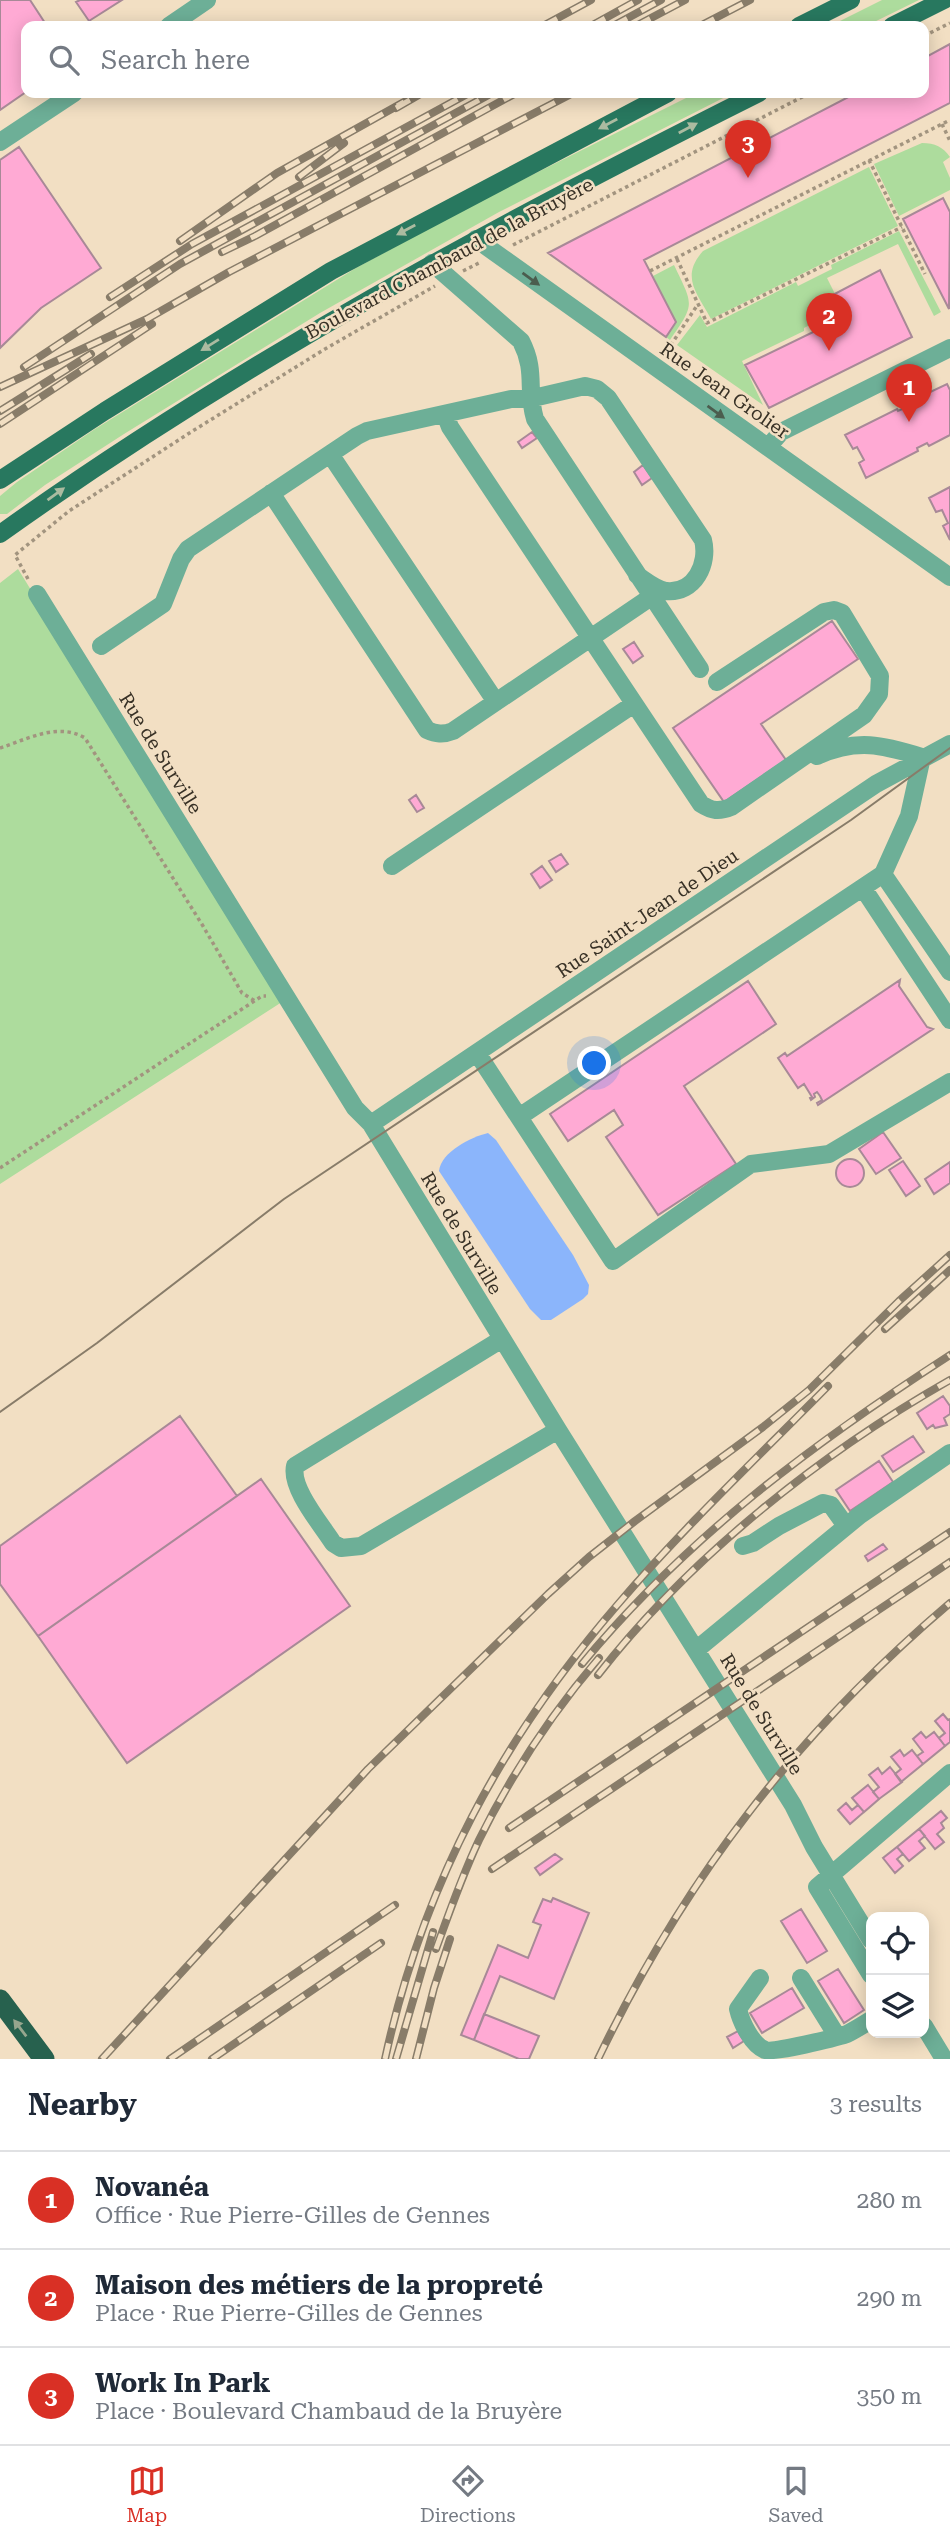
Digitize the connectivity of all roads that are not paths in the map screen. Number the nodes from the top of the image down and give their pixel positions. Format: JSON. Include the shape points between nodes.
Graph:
{"nodes":[{"id":1,"x":207,"y":0,"type":"edge"},
{"id":2,"x":851,"y":0,"type":"edge"},
{"id":3,"x":944,"y":0,"type":"edge"},
{"id":4,"x":176,"y":21,"type":"edge"},
{"id":5,"x":809,"y":21,"type":"edge"},
{"id":6,"x":902,"y":21,"type":"edge"},
{"id":7,"x":66,"y":98,"type":"edge"},
{"id":8,"x":659,"y":98,"type":"edge"},
{"id":9,"x":748,"y":98,"type":"edge"},
{"id":10,"x":0,"y":142,"type":"edge"},
{"id":11,"x":476,"y":239,"type":"junction"},
{"id":12,"x":432,"y":263,"type":"junction"},
{"id":13,"x":950,"y":348,"type":"edge"},
{"id":14,"x":529,"y":399,"type":"junction"},
{"id":15,"x":445,"y":414,"type":"junction"},
{"id":16,"x":769,"y":446,"type":"junction"},
{"id":17,"x":330,"y":454,"type":"junction"},
{"id":18,"x":0,"y":480,"type":"edge"},
{"id":19,"x":271,"y":493,"type":"junction"},
{"id":20,"x":0,"y":534,"type":"edge"},
{"id":21,"x":637,"y":575,"type":"junction"},
{"id":22,"x":950,"y":577,"type":"edge"},
{"id":23,"x":37,"y":594,"type":"road end"},
{"id":24,"x":651,"y":597,"type":"junction"},
{"id":25,"x":590,"y":639,"type":"junction"},
{"id":26,"x":101,"y":646,"type":"dead end"},
{"id":27,"x":700,"y":669,"type":"dead end"},
{"id":28,"x":717,"y":682,"type":"dead end"},
{"id":29,"x":496,"y":702,"type":"junction"},
{"id":30,"x":634,"y":704,"type":"junction"},
{"id":31,"x":950,"y":744,"type":"edge"},
{"id":32,"x":922,"y":757,"type":"junction"},
{"id":33,"x":785,"y":771,"type":"junction"},
{"id":34,"x":392,"y":866,"type":"dead end"},
{"id":35,"x":883,"y":874,"type":"junction"},
{"id":36,"x":863,"y":888,"type":"junction"},
{"id":37,"x":950,"y":972,"type":"edge"},
{"id":38,"x":950,"y":1020,"type":"edge"},
{"id":39,"x":477,"y":1053,"type":"junction"},
{"id":40,"x":950,"y":1082,"type":"edge"},
{"id":41,"x":519,"y":1116,"type":"junction"},
{"id":42,"x":371,"y":1124,"type":"junction"},
{"id":43,"x":502,"y":1339,"type":"junction"},
{"id":44,"x":558,"y":1430,"type":"junction"},
{"id":45,"x":950,"y":1453,"type":"edge"},
{"id":46,"x":846,"y":1526,"type":"junction"},
{"id":47,"x":743,"y":1546,"type":"dead end"},
{"id":48,"x":696,"y":1650,"type":"junction"},
{"id":49,"x":950,"y":1773,"type":"edge"},
{"id":50,"x":830,"y":1873,"type":"junction"},
{"id":51,"x":866,"y":1932,"type":"edge"},
{"id":52,"x":866,"y":1967,"type":"edge"},
{"id":53,"x":760,"y":1978,"type":"dead end"},
{"id":54,"x":801,"y":1978,"type":"dead end"},
{"id":55,"x":0,"y":2000,"type":"edge"},
{"id":56,"x":866,"y":2023,"type":"edge"},
{"id":57,"x":929,"y":2034,"type":"edge"},
{"id":58,"x":837,"y":2036,"type":"junction"},
{"id":59,"x":42,"y":2057,"type":"edge"},
{"id":60,"x":944,"y":2059,"type":"edge"}],
"edges":[{"from":1,"to":4,"type":"street"},
{"from":2,"to":5,"type":"main road"},
{"from":3,"to":6,"type":"main road"},
{"from":7,"to":10,"type":"street"},
{"from":8,"to":18,"type":"main road","one_way":true,"via":[[331,271]]},
{"from":11,"to":9,"type":"main road","name":"Boulevard Chambaud de la Bruyère","one_way":true},
{"from":11,"to":12,"type":"main road","name":"Boulevard Chambaud de la Bruyère"},
{"from":11,"to":16,"type":"street","name":"Rue Jean Grolier","one_way":true},
{"from":12,"to":14,"type":"street","via":[[521,341],[530,358]]},
{"from":20,"to":12,"type":"main road","name":"Boulevard Chambaud de la Bruyère","one_way":true,"via":[[267,359]]},
{"from":13,"to":16,"type":"street","via":[[781,432]]},
{"from":14,"to":15,"type":"street"},
{"from":14,"to":21,"type":"street","via":[[547,439]]},
{"from":14,"to":21,"type":"street","via":[[585,386],[597,389],[618,412],[703,540],[704,566],[684,586],[669,591]]},
{"from":15,"to":17,"type":"street","via":[[367,430]]},
{"from":15,"to":25,"type":"street"},
{"from":16,"to":22,"type":"street","name":"Rue Jean Grolier"},
{"from":17,"to":19,"type":"street"},
{"from":17,"to":29,"type":"street"},
{"from":19,"to":26,"type":"street","via":[[188,549],[163,604]]},
{"from":19,"to":29,"type":"street","via":[[427,730],[445,734]]},
{"from":21,"to":24,"type":"street"},
{"from":23,"to":42,"type":"street","name":"Rue de Surville","via":[[355,1108]]},
{"from":24,"to":25,"type":"street"},
{"from":24,"to":27,"type":"street"},
{"from":25,"to":29,"type":"street"},
{"from":25,"to":30,"type":"street"},
{"from":28,"to":33,"type":"street","via":[[824,612],[842,613],[880,676],[879,694],[864,715]]},
{"from":30,"to":33,"type":"street","via":[[701,804],[712,811],[732,807]]},
{"from":30,"to":34,"type":"street"},
{"from":31,"to":32,"type":"street","name":"Rue Saint-Jean de Dieu"},
{"from":32,"to":33,"type":"street","via":[[858,743]]},
{"from":32,"to":35,"type":"street","via":[[909,816]]},
{"from":32,"to":39,"type":"street","name":"Rue Saint-Jean de Dieu"},
{"from":35,"to":36,"type":"street"},
{"from":35,"to":37,"type":"street"},
{"from":36,"to":38,"type":"street"},
{"from":36,"to":41,"type":"street"},
{"from":39,"to":41,"type":"street"},
{"from":39,"to":42,"type":"street","name":"Rue Saint-Jean de Dieu"},
{"from":40,"to":41,"type":"street","via":[[829,1154],[751,1164],[613,1261]]},
{"from":42,"to":43,"type":"street","name":"Rue de Surville"},
{"from":43,"to":44,"type":"street","name":"Rue de Surville"},
{"from":43,"to":44,"type":"street","via":[[296,1466],[293,1475],[318,1521],[341,1548],[361,1546]]},
{"from":44,"to":48,"type":"street","name":"Rue de Surville"},
{"from":45,"to":46,"type":"street"},
{"from":46,"to":47,"type":"street","via":[[831,1505],[823,1503]]},
{"from":46,"to":48,"type":"street"},
{"from":48,"to":50,"type":"street","name":"Rue de Surville"},
{"from":49,"to":50,"type":"street"},
{"from":50,"to":51,"type":"street","name":"Rue de Surville"},
{"from":50,"to":52,"type":"street","via":[[817,1887]]},
{"from":53,"to":58,"type":"street","via":[[738,2009],[757,2045],[776,2050]]},
{"from":54,"to":58,"type":"street"},
{"from":59,"to":55,"type":"highway","one_way":true},
{"from":56,"to":58,"type":"street"},
{"from":57,"to":60,"type":"street"}]}
